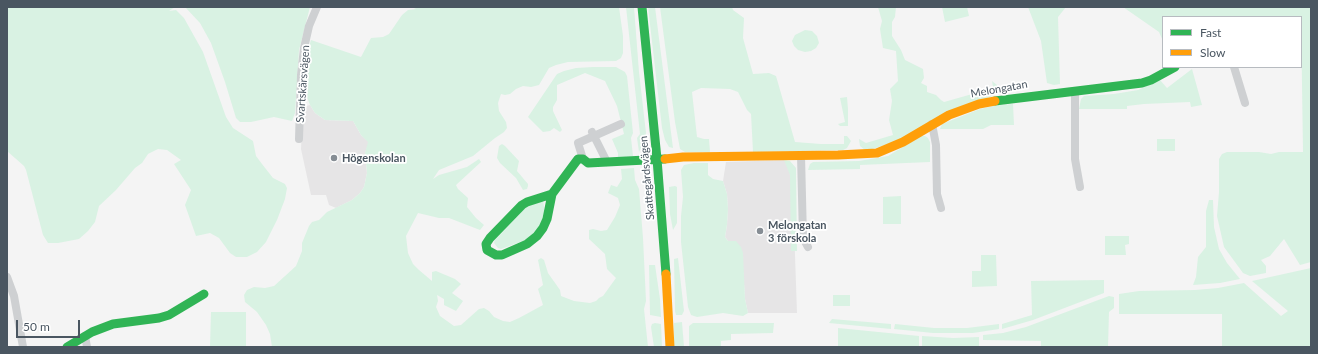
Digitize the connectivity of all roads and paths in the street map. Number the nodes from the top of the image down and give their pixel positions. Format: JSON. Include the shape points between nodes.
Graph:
{"nodes":[{"id":1,"x":317,"y":7,"type":"edge"},
{"id":2,"x":642,"y":7,"type":"edge"},
{"id":3,"x":1173,"y":68,"type":"edge"},
{"id":4,"x":1234,"y":68,"type":"edge"},
{"id":5,"x":1074,"y":91,"type":"junction"},
{"id":6,"x":1245,"y":103,"type":"dead end"},
{"id":7,"x":621,"y":124,"type":"dead end"},
{"id":8,"x":932,"y":124,"type":"junction"},
{"id":9,"x":593,"y":134,"type":"junction"},
{"id":10,"x":300,"y":139,"type":"dead end"},
{"id":11,"x":801,"y":155,"type":"junction"},
{"id":12,"x":583,"y":159,"type":"junction"},
{"id":13,"x":657,"y":159,"type":"junction"},
{"id":14,"x":607,"y":162,"type":"junction"},
{"id":15,"x":1080,"y":187,"type":"dead end"},
{"id":16,"x":552,"y":194,"type":"junction"},
{"id":17,"x":941,"y":208,"type":"dead end"},
{"id":18,"x":808,"y":247,"type":"dead end"},
{"id":19,"x":7,"y":277,"type":"edge"},
{"id":20,"x":204,"y":294,"type":"dead end"},
{"id":21,"x":85,"y":336,"type":"junction"},
{"id":22,"x":23,"y":347,"type":"edge"},
{"id":23,"x":67,"y":347,"type":"edge"},
{"id":24,"x":87,"y":347,"type":"edge"},
{"id":25,"x":670,"y":347,"type":"edge"}],
"edges":[{"from":1,"to":10,"type":"street","name":"Svartskärsvägen","via":[[304,48]]},
{"from":2,"to":13,"type":"street","name":"Skattegårdsvägen"},
{"from":3,"to":5,"type":"street","name":"Melongatan","via":[[1142,83]]},
{"from":4,"to":6,"type":"street"},
{"from":5,"to":8,"type":"street","name":"Melongatan","via":[[978,104]]},
{"from":5,"to":15,"type":"street","via":[[1075,159]]},
{"from":7,"to":9,"type":"street"},
{"from":8,"to":11,"type":"street","name":"Melongatan","via":[[903,142],[877,153]]},
{"from":8,"to":17,"type":"street","via":[[936,145],[937,194]]},
{"from":9,"to":12,"type":"street","via":[[578,143]]},
{"from":9,"to":14,"type":"street"},
{"from":11,"to":13,"type":"street","name":"Melongatan"},
{"from":11,"to":18,"type":"street","via":[[803,238]]},
{"from":12,"to":14,"type":"street","name":"Melongatan","via":[[588,163]]},
{"from":12,"to":16,"type":"street","via":[[577,161]]},
{"from":13,"to":14,"type":"street","name":"Melongatan"},
{"from":13,"to":25,"type":"street","name":"Skattegårdsvägen"},
{"from":16,"to":16,"type":"street","via":[[522,205],[490,238],[486,244],[487,250],[502,255],[527,244],[537,236],[547,219]]},
{"from":19,"to":22,"type":"street","via":[[14,296]]},
{"from":20,"to":21,"type":"street","via":[[164,317],[113,324]]},
{"from":21,"to":23,"type":"street"},
{"from":21,"to":24,"type":"street"}]}
